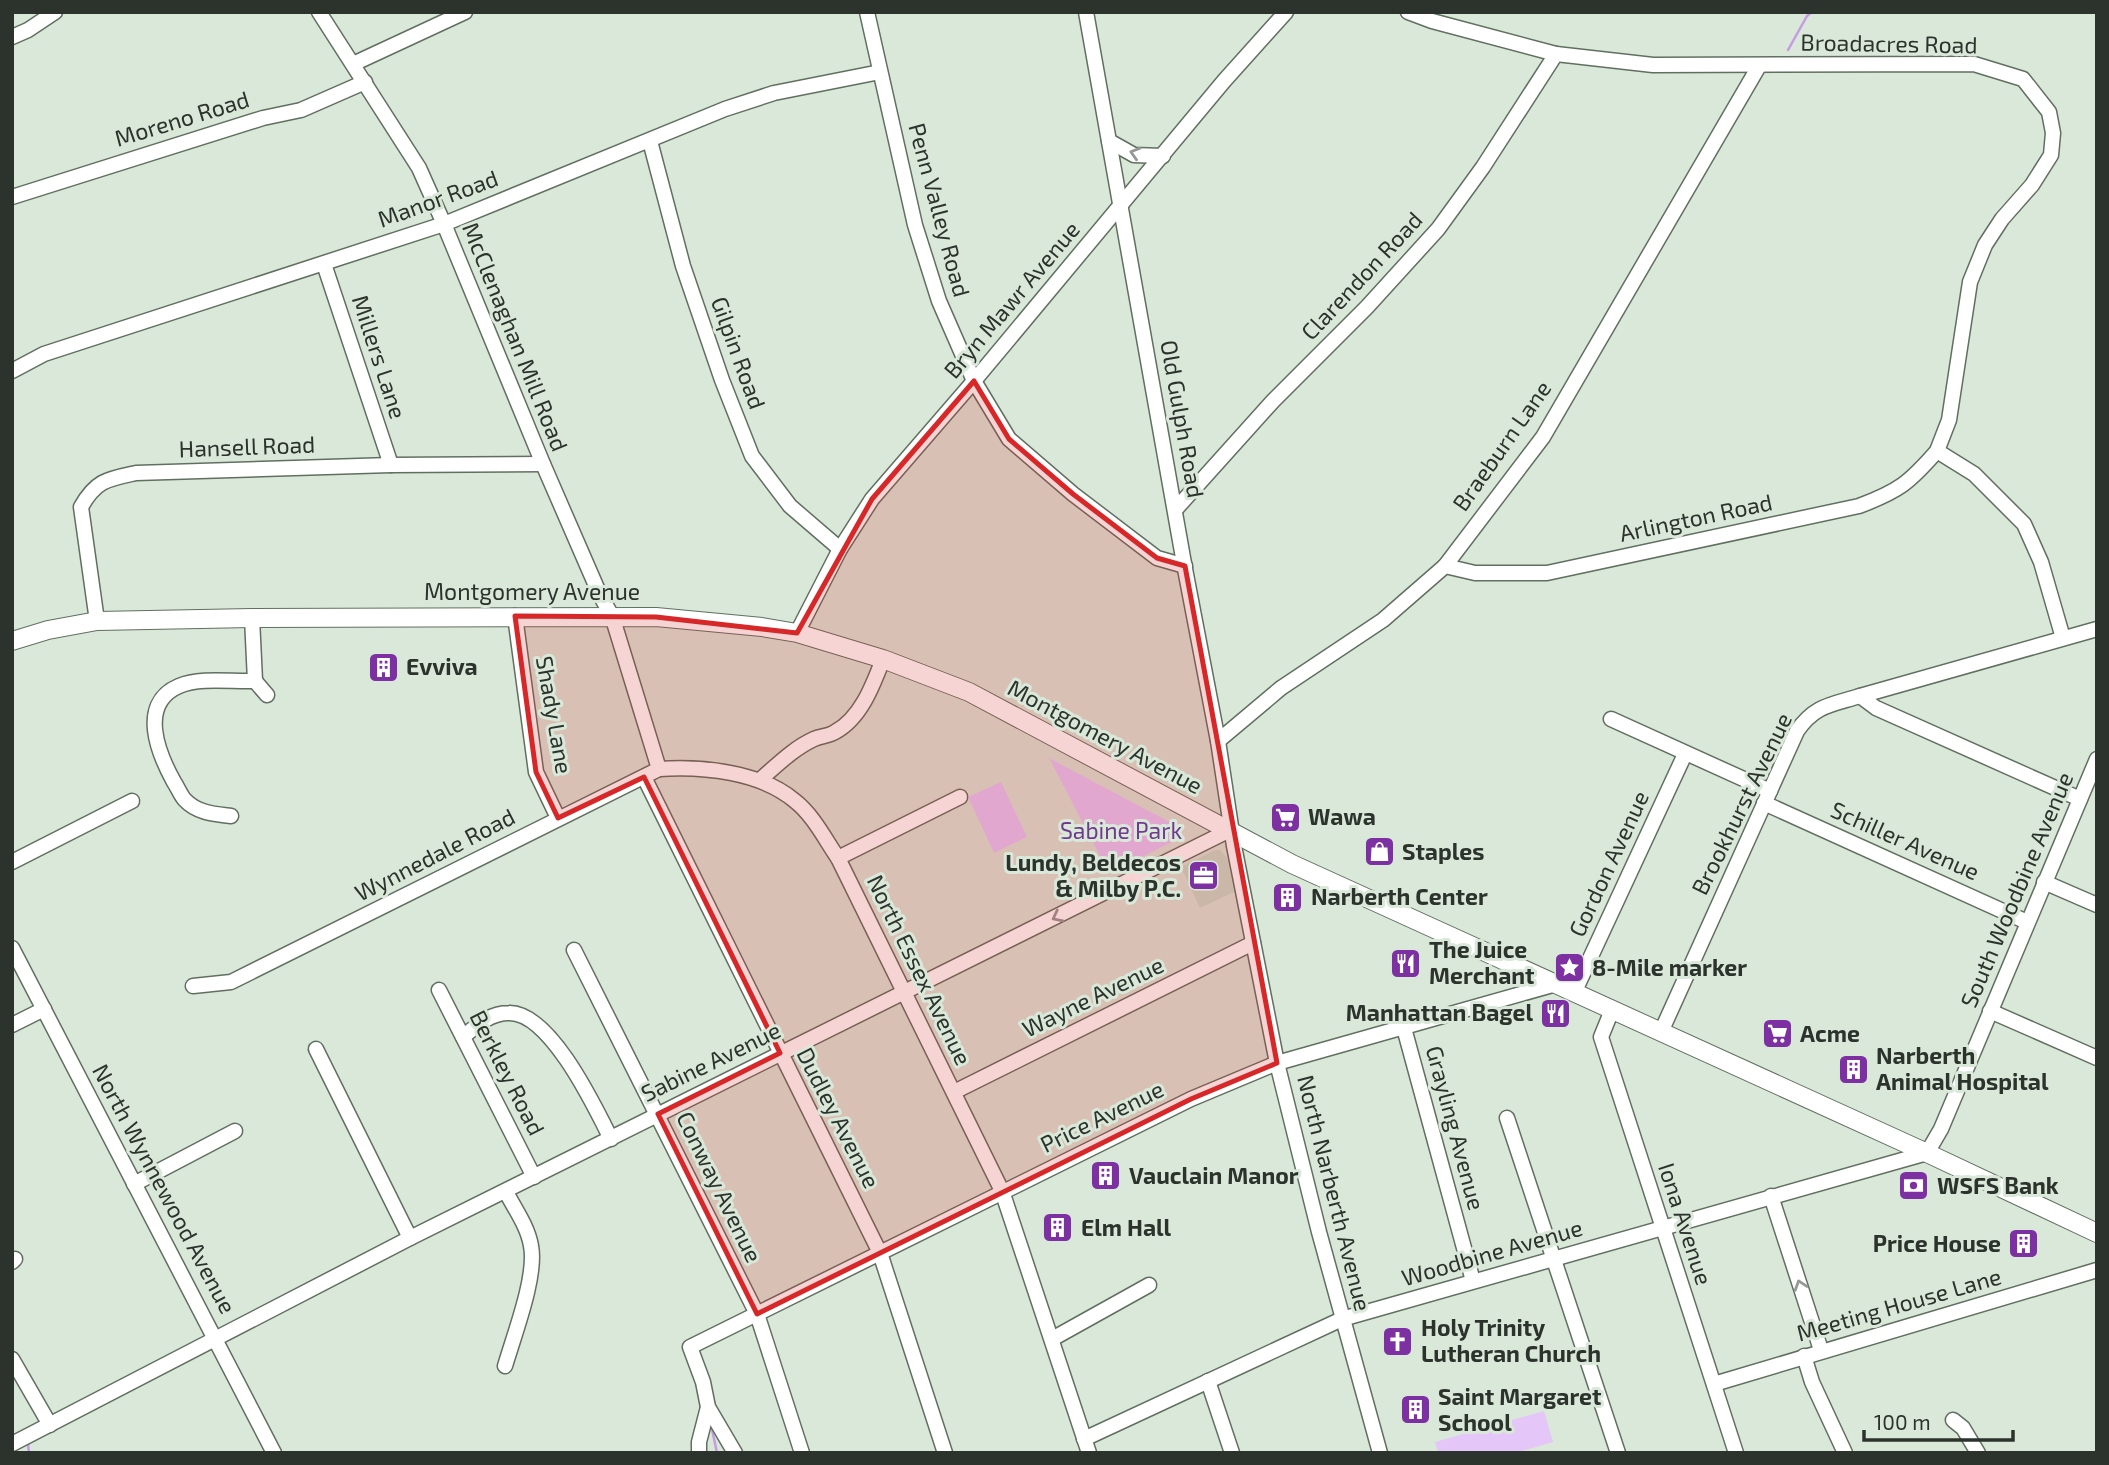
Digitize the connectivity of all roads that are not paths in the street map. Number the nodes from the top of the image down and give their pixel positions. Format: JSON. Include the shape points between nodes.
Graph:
{"nodes":[{"id":1,"x":55,"y":12,"type":"edge"},
{"id":2,"x":319,"y":12,"type":"edge"},
{"id":3,"x":465,"y":12,"type":"edge"},
{"id":4,"x":867,"y":12,"type":"edge"},
{"id":5,"x":1086,"y":12,"type":"edge"},
{"id":6,"x":1286,"y":12,"type":"edge"},
{"id":7,"x":1408,"y":12,"type":"edge"},
{"id":8,"x":12,"y":37,"type":"edge"},
{"id":9,"x":1556,"y":54,"type":"junction"},
{"id":10,"x":353,"y":64,"type":"junction"},
{"id":11,"x":1759,"y":66,"type":"junction"},
{"id":12,"x":880,"y":72,"type":"junction"},
{"id":13,"x":365,"y":82,"type":"junction"},
{"id":14,"x":650,"y":141,"type":"junction"},
{"id":15,"x":1109,"y":141,"type":"junction"},
{"id":16,"x":1163,"y":156,"type":"junction"},
{"id":17,"x":12,"y":197,"type":"edge"},
{"id":18,"x":1121,"y":206,"type":"junction"},
{"id":19,"x":444,"y":224,"type":"junction"},
{"id":20,"x":324,"y":264,"type":"junction"},
{"id":21,"x":12,"y":371,"type":"edge"},
{"id":22,"x":974,"y":381,"type":"junction"},
{"id":23,"x":1937,"y":451,"type":"junction"},
{"id":24,"x":543,"y":464,"type":"junction"},
{"id":25,"x":391,"y":465,"type":"junction"},
{"id":26,"x":1175,"y":510,"type":"junction"},
{"id":27,"x":840,"y":549,"type":"junction"},
{"id":28,"x":1185,"y":566,"type":"junction"},
{"id":29,"x":1445,"y":566,"type":"junction"},
{"id":30,"x":514,"y":616,"type":"junction"},
{"id":31,"x":612,"y":616,"type":"junction"},
{"id":32,"x":252,"y":618,"type":"junction"},
{"id":33,"x":97,"y":621,"type":"junction"},
{"id":34,"x":2097,"y":629,"type":"edge"},
{"id":35,"x":797,"y":634,"type":"junction"},
{"id":36,"x":2063,"y":638,"type":"junction"},
{"id":37,"x":12,"y":641,"type":"edge"},
{"id":38,"x":883,"y":659,"type":"junction"},
{"id":39,"x":255,"y":681,"type":"junction"},
{"id":40,"x":267,"y":695,"type":"dead end"},
{"id":41,"x":1860,"y":696,"type":"junction"},
{"id":42,"x":1611,"y":719,"type":"dead end"},
{"id":43,"x":1218,"y":741,"type":"junction"},
{"id":44,"x":1685,"y":754,"type":"junction"},
{"id":45,"x":2097,"y":759,"type":"edge"},
{"id":46,"x":659,"y":769,"type":"junction"},
{"id":47,"x":644,"y":777,"type":"junction"},
{"id":48,"x":761,"y":779,"type":"junction"},
{"id":49,"x":960,"y":797,"type":"dead end"},
{"id":50,"x":1767,"y":797,"type":"junction"},
{"id":51,"x":2080,"y":799,"type":"junction"},
{"id":52,"x":132,"y":801,"type":"dead end"},
{"id":53,"x":231,"y":816,"type":"dead end"},
{"id":54,"x":558,"y":818,"type":"junction"},
{"id":55,"x":1230,"y":832,"type":"junction"},
{"id":56,"x":838,"y":858,"type":"junction"},
{"id":57,"x":12,"y":862,"type":"edge"},
{"id":58,"x":2044,"y":882,"type":"junction"},
{"id":59,"x":2097,"y":905,"type":"edge"},
{"id":60,"x":2028,"y":922,"type":"junction"},
{"id":61,"x":1254,"y":943,"type":"junction"},
{"id":62,"x":12,"y":948,"type":"edge"},
{"id":63,"x":574,"y":950,"type":"dead end"},
{"id":64,"x":1556,"y":985,"type":"junction"},
{"id":65,"x":193,"y":986,"type":"dead end"},
{"id":66,"x":439,"y":990,"type":"dead end"},
{"id":67,"x":905,"y":993,"type":"junction"},
{"id":68,"x":1574,"y":993,"type":"junction"},
{"id":69,"x":44,"y":1009,"type":"junction"},
{"id":70,"x":1612,"y":1010,"type":"junction"},
{"id":71,"x":1990,"y":1011,"type":"junction"},
{"id":72,"x":12,"y":1025,"type":"edge"},
{"id":73,"x":1404,"y":1028,"type":"junction"},
{"id":74,"x":1661,"y":1032,"type":"junction"},
{"id":75,"x":463,"y":1037,"type":"junction"},
{"id":76,"x":316,"y":1049,"type":"dead end"},
{"id":77,"x":780,"y":1053,"type":"junction"},
{"id":78,"x":2097,"y":1058,"type":"edge"},
{"id":79,"x":1277,"y":1063,"type":"junction"},
{"id":80,"x":954,"y":1092,"type":"junction"},
{"id":81,"x":658,"y":1114,"type":"junction"},
{"id":82,"x":1507,"y":1118,"type":"dead end"},
{"id":83,"x":235,"y":1131,"type":"dead end"},
{"id":84,"x":611,"y":1139,"type":"junction"},
{"id":85,"x":1927,"y":1153,"type":"junction"},
{"id":86,"x":534,"y":1177,"type":"junction"},
{"id":87,"x":134,"y":1184,"type":"junction"},
{"id":88,"x":1002,"y":1191,"type":"junction"},
{"id":89,"x":506,"y":1192,"type":"junction"},
{"id":90,"x":1771,"y":1196,"type":"junction"},
{"id":91,"x":1662,"y":1228,"type":"junction"},
{"id":92,"x":2097,"y":1233,"type":"edge"},
{"id":93,"x":411,"y":1238,"type":"junction"},
{"id":94,"x":880,"y":1253,"type":"junction"},
{"id":95,"x":1554,"y":1259,"type":"junction"},
{"id":96,"x":2097,"y":1270,"type":"edge"},
{"id":97,"x":1473,"y":1281,"type":"junction"},
{"id":98,"x":1149,"y":1285,"type":"dead end"},
{"id":99,"x":757,"y":1314,"type":"junction"},
{"id":100,"x":1342,"y":1319,"type":"junction"},
{"id":101,"x":216,"y":1339,"type":"junction"},
{"id":102,"x":1052,"y":1339,"type":"junction"},
{"id":103,"x":1821,"y":1350,"type":"junction"},
{"id":104,"x":1804,"y":1356,"type":"junction"},
{"id":105,"x":12,"y":1359,"type":"edge"},
{"id":106,"x":505,"y":1366,"type":"dead end"},
{"id":107,"x":1208,"y":1381,"type":"junction"},
{"id":108,"x":1714,"y":1384,"type":"junction"},
{"id":109,"x":708,"y":1407,"type":"junction"},
{"id":110,"x":1953,"y":1420,"type":"dead end"},
{"id":111,"x":50,"y":1425,"type":"junction"},
{"id":112,"x":12,"y":1444,"type":"edge"},
{"id":113,"x":1087,"y":1446,"type":"edge"},
{"id":114,"x":274,"y":1453,"type":"edge"},
{"id":115,"x":699,"y":1453,"type":"edge"},
{"id":116,"x":735,"y":1453,"type":"edge"},
{"id":117,"x":802,"y":1453,"type":"edge"},
{"id":118,"x":945,"y":1453,"type":"edge"},
{"id":119,"x":1232,"y":1453,"type":"edge"},
{"id":120,"x":1380,"y":1453,"type":"edge"},
{"id":121,"x":1618,"y":1453,"type":"edge"},
{"id":122,"x":1736,"y":1453,"type":"edge"},
{"id":123,"x":1845,"y":1453,"type":"edge"},
{"id":124,"x":1978,"y":1453,"type":"edge"}],
"edges":[{"from":1,"to":8,"type":"street"},
{"from":2,"to":10,"type":"street"},
{"from":3,"to":10,"type":"street"},
{"from":4,"to":12,"type":"street","name":"Penn Valley Road"},
{"from":5,"to":15,"type":"street","name":"Old Gulph Road"},
{"from":6,"to":16,"type":"street","name":"Bryn Mawr Avenue"},
{"from":7,"to":9,"type":"street","name":"Broadacres Road"},
{"from":9,"to":11,"type":"street","name":"Broadacres Road","via":[[1653,65]]},
{"from":9,"to":26,"type":"street","name":"Clarendon Road","via":[[1438,229]]},
{"from":10,"to":13,"type":"street","name":"McClenaghan Mill Road"},
{"from":11,"to":23,"type":"street","name":"Broadacres Road","via":[[1974,64],[2023,79],[2049,112],[2051,155],[1985,245],[1970,282],[1949,420]]},
{"from":11,"to":29,"type":"street","name":"Braeburn Lane","via":[[1543,436]]},
{"from":12,"to":14,"type":"street","name":"Manor Road","via":[[774,93]]},
{"from":12,"to":22,"type":"street","name":"Penn Valley Road","via":[[919,238],[939,301]]},
{"from":13,"to":17,"type":"street","name":"Moreno Road","via":[[301,110]]},
{"from":13,"to":19,"type":"street","name":"McClenaghan Mill Road","via":[[419,168]]},
{"from":14,"to":19,"type":"street","name":"Manor Road"},
{"from":14,"to":27,"type":"street","name":"Gilpin Road","via":[[683,266],[752,456],[790,506]]},
{"from":16,"to":15,"type":"street","one_way":true,"via":[[1134,155]]},
{"from":15,"to":18,"type":"street","name":"Old Gulph Road"},
{"from":16,"to":18,"type":"street","name":"Bryn Mawr Avenue"},
{"from":18,"to":22,"type":"street","name":"Bryn Mawr Avenue"},
{"from":18,"to":26,"type":"street","name":"Old Gulph Road"},
{"from":19,"to":20,"type":"street","name":"Manor Road"},
{"from":19,"to":24,"type":"street","name":"McClenaghan Mill Road"},
{"from":20,"to":21,"type":"street","name":"Manor Road","via":[[44,354]]},
{"from":20,"to":25,"type":"street","name":"Millers Lane"},
{"from":22,"to":27,"type":"street","name":"Bryn Mawr Avenue","via":[[872,499]]},
{"from":22,"to":28,"type":"street","name":"Penn Valley Road","via":[[1009,439],[1157,558]]},
{"from":23,"to":29,"type":"street","name":"Arlington Road","via":[[1912,480],[1859,506],[1547,573],[1475,573]]},
{"from":23,"to":36,"type":"street","via":[[1974,474],[2024,524]]},
{"from":24,"to":25,"type":"street","name":"Hansell Road"},
{"from":24,"to":31,"type":"street","name":"McClenaghan Mill Road"},
{"from":25,"to":33,"type":"street","name":"Hansell Road","via":[[136,473],[109,478],[90,490],[81,507]]},
{"from":26,"to":28,"type":"street","name":"Old Gulph Road"},
{"from":27,"to":35,"type":"street","name":"Bryn Mawr Avenue"},
{"from":28,"to":43,"type":"street","name":"Old Gulph Road"},
{"from":29,"to":43,"type":"street","name":"Braeburn Lane","via":[[1383,620],[1281,688]]},
{"from":30,"to":31,"type":"main road","name":"Montgomery Avenue"},
{"from":30,"to":32,"type":"main road","name":"Montgomery Avenue"},
{"from":30,"to":54,"type":"street","name":"Shady Lane","via":[[536,772]]},
{"from":31,"to":35,"type":"main road","name":"Montgomery Avenue","via":[[711,621]]},
{"from":31,"to":46,"type":"street"},
{"from":32,"to":33,"type":"main road","name":"Montgomery Avenue"},
{"from":32,"to":39,"type":"street"},
{"from":33,"to":37,"type":"main road","name":"Montgomery Avenue"},
{"from":34,"to":36,"type":"street","name":"Brookhurst Avenue"},
{"from":35,"to":38,"type":"main road","name":"Montgomery Avenue"},
{"from":36,"to":41,"type":"street","name":"Brookhurst Avenue"},
{"from":38,"to":48,"type":"street","via":[[869,695],[853,716],[836,732],[795,751]]},
{"from":38,"to":55,"type":"main road","name":"Montgomery Avenue","via":[[969,692]]},
{"from":39,"to":40,"type":"street"},
{"from":39,"to":53,"type":"street","via":[[178,686],[164,697],[156,713],[154,736],[184,800],[208,813]]},
{"from":41,"to":50,"type":"street","name":"Brookhurst Avenue","via":[[1808,715]]},
{"from":41,"to":51,"type":"street","via":[[1876,708]]},
{"from":42,"to":44,"type":"street","name":"Schiller Avenue"},
{"from":43,"to":55,"type":"street","name":"Old Gulph Road"},
{"from":44,"to":50,"type":"street","name":"Schiller Avenue"},
{"from":44,"to":68,"type":"street","name":"Gordon Avenue"},
{"from":45,"to":51,"type":"street","name":"South Woodbine Avenue"},
{"from":46,"to":47,"type":"street","name":"Wynnedale Road"},
{"from":46,"to":48,"type":"street","name":"North Essex Avenue"},
{"from":47,"to":54,"type":"street","name":"Wynnedale Road"},
{"from":47,"to":77,"type":"street","name":"Dudley Avenue"},
{"from":48,"to":56,"type":"street","name":"North Essex Avenue","via":[[796,801]]},
{"from":49,"to":56,"type":"street"},
{"from":50,"to":60,"type":"street","name":"Schiller Avenue"},
{"from":50,"to":74,"type":"street","name":"Brookhurst Avenue"},
{"from":51,"to":58,"type":"street","name":"South Woodbine Avenue"},
{"from":52,"to":57,"type":"street"},
{"from":54,"to":65,"type":"street","name":"Wynnedale Road","via":[[231,982]]},
{"from":55,"to":61,"type":"street","name":"North Narberth Avenue"},
{"from":55,"to":64,"type":"main road","name":"Montgomery Avenue"},
{"from":55,"to":67,"type":"street","name":"Sabine Avenue","one_way":true},
{"from":56,"to":67,"type":"street","name":"North Essex Avenue"},
{"from":58,"to":59,"type":"street"},
{"from":58,"to":60,"type":"street","name":"South Woodbine Avenue"},
{"from":60,"to":71,"type":"street","name":"South Woodbine Avenue"},
{"from":61,"to":79,"type":"street","name":"North Narberth Avenue"},
{"from":61,"to":80,"type":"street","name":"Wayne Avenue"},
{"from":62,"to":69,"type":"street","name":"North Wynnewood Avenue"},
{"from":63,"to":81,"type":"street","name":"Conway Avenue"},
{"from":64,"to":68,"type":"main road","name":"Montgomery Avenue"},
{"from":64,"to":73,"type":"street","name":"Price Avenue"},
{"from":66,"to":75,"type":"street","name":"Berkley Road"},
{"from":67,"to":77,"type":"street","name":"Sabine Avenue"},
{"from":67,"to":80,"type":"street","name":"North Essex Avenue"},
{"from":68,"to":70,"type":"main road","name":"Montgomery Avenue"},
{"from":69,"to":72,"type":"street"},
{"from":69,"to":87,"type":"street","name":"North Wynnewood Avenue"},
{"from":70,"to":74,"type":"main road","name":"Montgomery Avenue"},
{"from":70,"to":91,"type":"street","name":"Iona Avenue","via":[[1601,1037]]},
{"from":71,"to":78,"type":"street"},
{"from":71,"to":85,"type":"street","name":"South Woodbine Avenue"},
{"from":73,"to":79,"type":"street","name":"Price Avenue"},
{"from":73,"to":97,"type":"street","name":"Grayling Avenue"},
{"from":74,"to":85,"type":"main road","name":"Montgomery Avenue"},
{"from":75,"to":84,"type":"street","via":[[494,1015],[512,1012],[527,1017],[562,1053]]},
{"from":75,"to":86,"type":"street","name":"Berkley Road"},
{"from":76,"to":93,"type":"street"},
{"from":77,"to":81,"type":"street","name":"Sabine Avenue"},
{"from":77,"to":94,"type":"street","name":"Dudley Avenue"},
{"from":79,"to":88,"type":"street","name":"Price Avenue","via":[[1191,1099]]},
{"from":79,"to":100,"type":"street","name":"North Narberth Avenue"},
{"from":80,"to":88,"type":"street","name":"North Essex Avenue"},
{"from":81,"to":84,"type":"street","name":"Sabine Avenue"},
{"from":81,"to":99,"type":"street","name":"Conway Avenue"},
{"from":82,"to":95,"type":"street"},
{"from":83,"to":87,"type":"street"},
{"from":84,"to":86,"type":"street","name":"Sabine Avenue"},
{"from":85,"to":90,"type":"street","name":"Woodbine Avenue"},
{"from":85,"to":92,"type":"main road","name":"Montgomery Avenue"},
{"from":86,"to":89,"type":"street","name":"Sabine Avenue"},
{"from":87,"to":101,"type":"street","name":"North Wynnewood Avenue"},
{"from":88,"to":94,"type":"street","name":"Price Avenue"},
{"from":88,"to":102,"type":"street","name":"North Essex Avenue"},
{"from":89,"to":93,"type":"street","name":"Sabine Avenue"},
{"from":89,"to":106,"type":"street","via":[[527,1232],[533,1266]]},
{"from":90,"to":91,"type":"street","name":"Woodbine Avenue"},
{"from":103,"to":90,"type":"street","one_way":true},
{"from":91,"to":95,"type":"street","name":"Woodbine Avenue"},
{"from":91,"to":108,"type":"street","name":"Iona Avenue"},
{"from":93,"to":101,"type":"street","name":"Sabine Avenue"},
{"from":94,"to":99,"type":"street","name":"Price Avenue"},
{"from":94,"to":118,"type":"street","name":"Dudley Avenue"},
{"from":95,"to":97,"type":"street","name":"Woodbine Avenue"},
{"from":95,"to":121,"type":"street"},
{"from":96,"to":103,"type":"street","name":"Meeting House Lane"},
{"from":97,"to":100,"type":"street","name":"Woodbine Avenue"},
{"from":98,"to":102,"type":"street"},
{"from":99,"to":109,"type":"street","name":"Price Avenue","via":[[690,1347]]},
{"from":99,"to":117,"type":"street","name":"Conway Avenue"},
{"from":100,"to":107,"type":"street","name":"Woodbine Avenue"},
{"from":100,"to":120,"type":"street","name":"North Narberth Avenue"},
{"from":101,"to":111,"type":"street","name":"Sabine Avenue"},
{"from":101,"to":114,"type":"street","name":"North Wynnewood Avenue"},
{"from":102,"to":113,"type":"street","name":"North Essex Avenue"},
{"from":103,"to":104,"type":"street","name":"Meeting House Lane"},
{"from":104,"to":108,"type":"street","name":"Meeting House Lane"},
{"from":104,"to":123,"type":"street"},
{"from":105,"to":111,"type":"street"},
{"from":107,"to":113,"type":"street","name":"Woodbine Avenue"},
{"from":107,"to":119,"type":"street"},
{"from":108,"to":122,"type":"street","name":"Iona Avenue"},
{"from":109,"to":115,"type":"street"},
{"from":109,"to":116,"type":"street"},
{"from":110,"to":124,"type":"street","via":[[1963,1427]]},
{"from":111,"to":112,"type":"street","name":"Sabine Avenue"}]}
